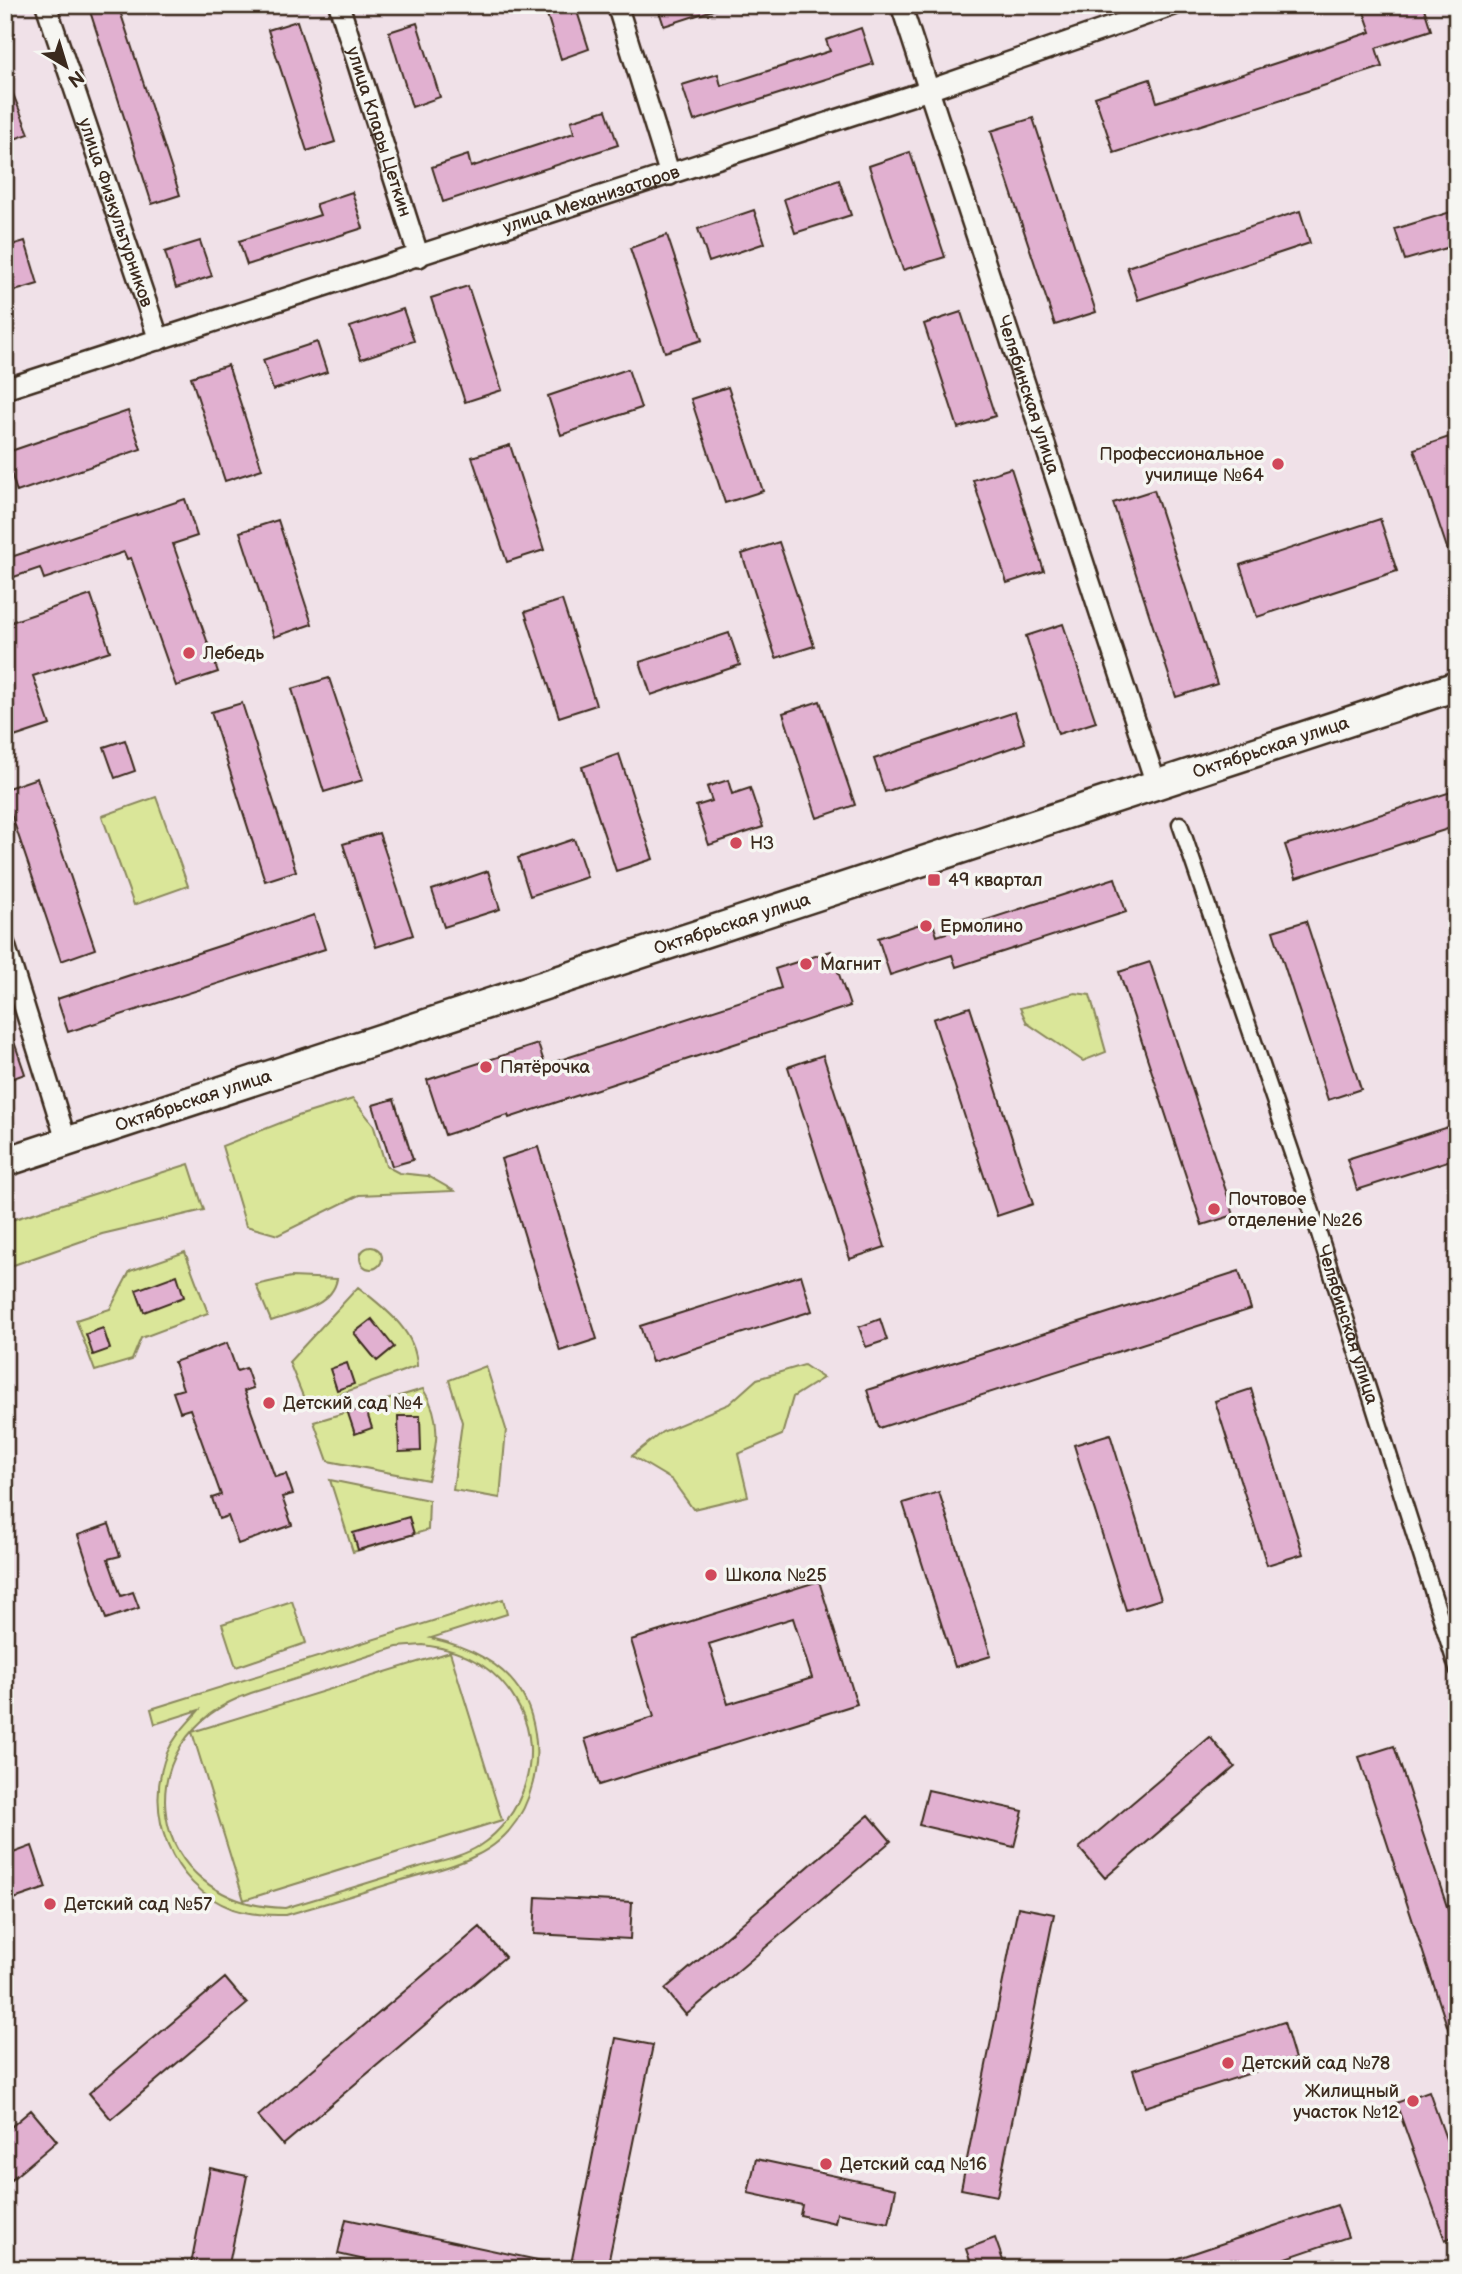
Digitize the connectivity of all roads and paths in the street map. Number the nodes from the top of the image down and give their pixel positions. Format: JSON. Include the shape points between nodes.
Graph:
{"nodes":[{"id":1,"x":46,"y":5,"type":"edge"},
{"id":2,"x":339,"y":5,"type":"edge"},
{"id":3,"x":617,"y":5,"type":"edge"},
{"id":4,"x":901,"y":5,"type":"edge"},
{"id":5,"x":1174,"y":5,"type":"edge"},
{"id":6,"x":929,"y":90,"type":"junction"},
{"id":7,"x":670,"y":175,"type":"junction"},
{"id":8,"x":419,"y":257,"type":"junction"},
{"id":9,"x":159,"y":340,"type":"junction"},
{"id":10,"x":5,"y":390,"type":"edge"},
{"id":11,"x":1457,"y":686,"type":"edge"},
{"id":12,"x":1156,"y":784,"type":"junction"},
{"id":13,"x":1180,"y":824,"type":"dead end"},
{"id":14,"x":5,"y":945,"type":"edge"},
{"id":15,"x":67,"y":1143,"type":"junction"},
{"id":16,"x":5,"y":1161,"type":"edge"},
{"id":17,"x":1457,"y":1669,"type":"edge"}],
"edges":[{"from":1,"to":9,"type":"street","name":"улица Физкультурников"},
{"from":2,"to":8,"type":"street","name":"улица Клары Цеткин"},
{"from":3,"to":7,"type":"street"},
{"from":4,"to":6,"type":"street","name":"Челябинская улица"},
{"from":5,"to":6,"type":"street","name":"улица Механизаторов"},
{"from":6,"to":7,"type":"street","name":"улица Механизаторов"},
{"from":6,"to":12,"type":"street","name":"Челябинская улица"},
{"from":7,"to":8,"type":"street","name":"улица Механизаторов"},
{"from":8,"to":9,"type":"street","name":"улица Механизаторов"},
{"from":9,"to":10,"type":"street","name":"улица Механизаторов"},
{"from":11,"to":12,"type":"main road","name":"Октябрьская улица"},
{"from":12,"to":15,"type":"main road","name":"Октябрьская улица"},
{"from":13,"to":17,"type":"street","name":"Челябинская улица","via":[[1315,1221]]},
{"from":14,"to":15,"type":"street"},
{"from":15,"to":16,"type":"main road","name":"Октябрьская улица"}]}
